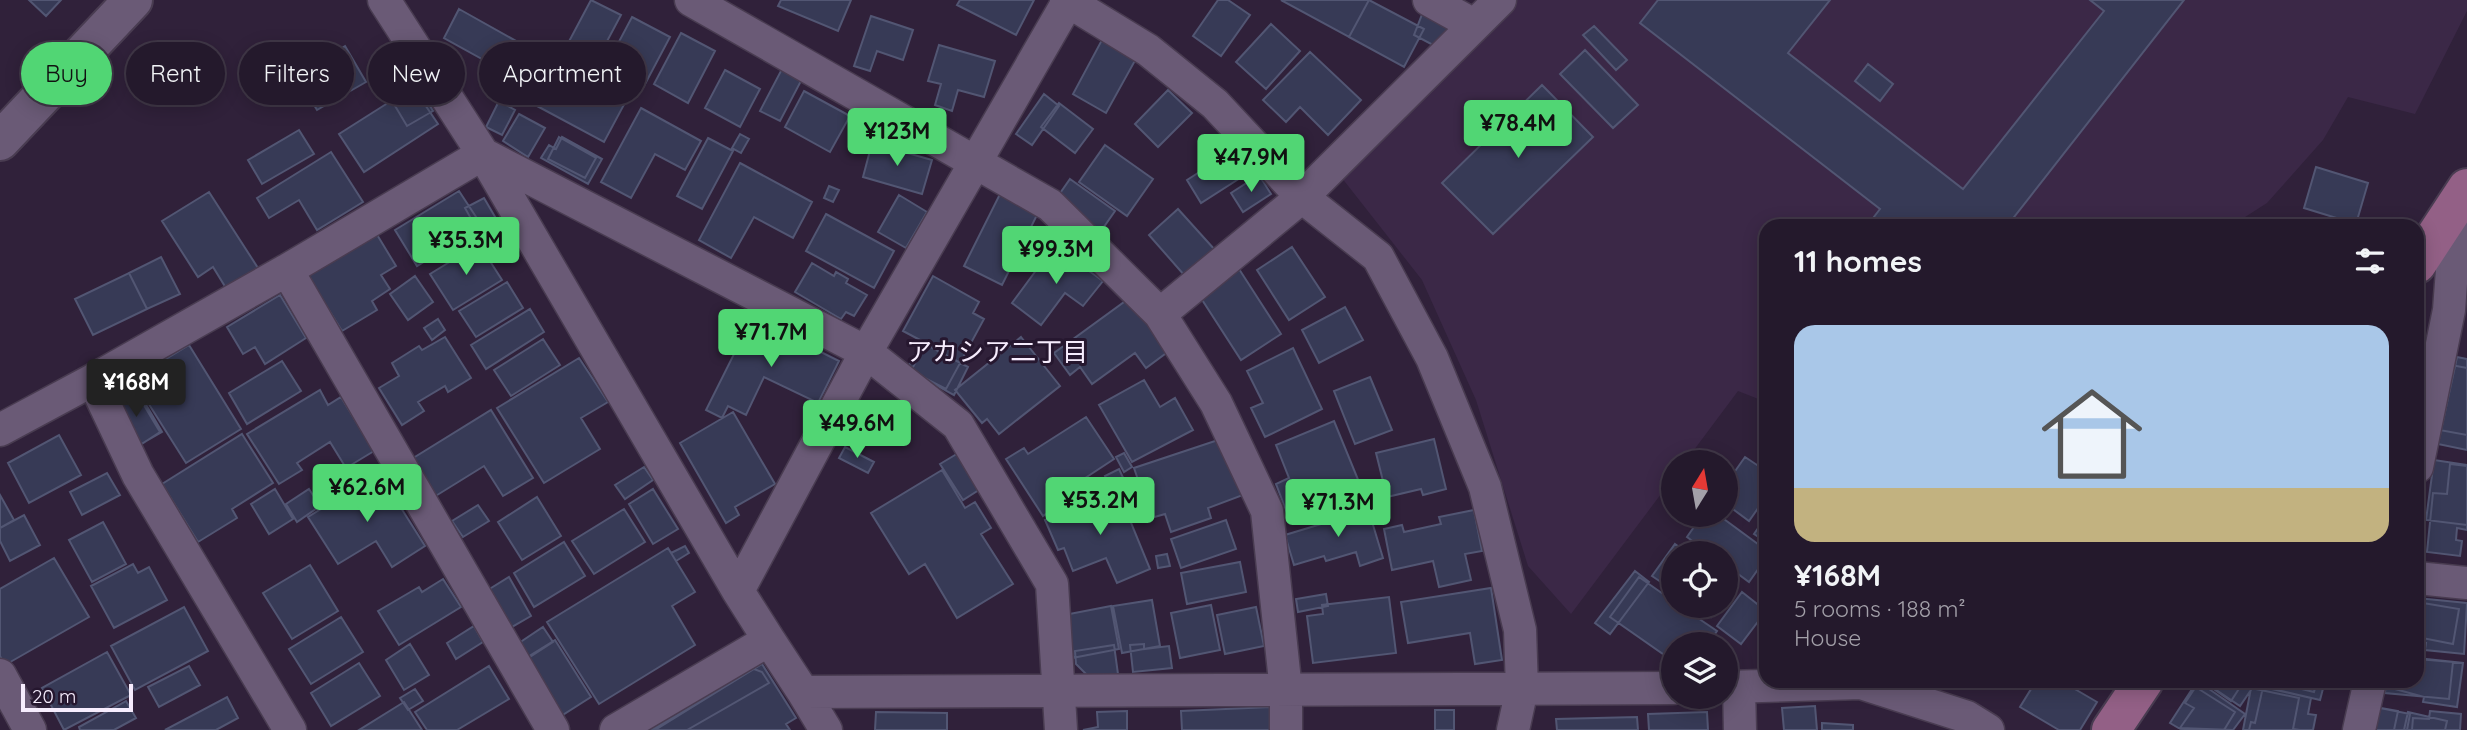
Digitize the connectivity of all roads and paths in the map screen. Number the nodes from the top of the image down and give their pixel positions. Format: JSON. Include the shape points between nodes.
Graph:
{"nodes":[{"id":1,"x":133,"y":0,"type":"edge"},
{"id":2,"x":384,"y":0,"type":"edge"},
{"id":3,"x":691,"y":0,"type":"edge"},
{"id":4,"x":1068,"y":0,"type":"edge"},
{"id":5,"x":1429,"y":0,"type":"edge"},
{"id":6,"x":1500,"y":0,"type":"edge"},
{"id":7,"x":1474,"y":25,"type":"junction"},
{"id":8,"x":0,"y":141,"type":"edge"},
{"id":9,"x":483,"y":154,"type":"junction"},
{"id":10,"x":974,"y":162,"type":"junction"},
{"id":11,"x":2462,"y":196,"type":"edge"},
{"id":12,"x":1302,"y":197,"type":"junction"},
{"id":13,"x":2424,"y":253,"type":"edge"},
{"id":14,"x":287,"y":270,"type":"junction"},
{"id":15,"x":1160,"y":314,"type":"junction"},
{"id":16,"x":2456,"y":335,"type":"edge"},
{"id":17,"x":866,"y":352,"type":"junction"},
{"id":18,"x":93,"y":380,"type":"junction"},
{"id":19,"x":0,"y":430,"type":"edge"},
{"id":20,"x":2424,"y":443,"type":"edge"},
{"id":21,"x":2424,"y":579,"type":"edge"},
{"id":22,"x":2467,"y":583,"type":"edge"},
{"id":23,"x":738,"y":591,"type":"junction"},
{"id":24,"x":768,"y":640,"type":"junction"},
{"id":25,"x":0,"y":675,"type":"edge"},
{"id":26,"x":1759,"y":686,"type":"edge"},
{"id":27,"x":1738,"y":687,"type":"edge"},
{"id":28,"x":1661,"y":688,"type":"edge"},
{"id":29,"x":1877,"y":688,"type":"edge"},
{"id":30,"x":2139,"y":688,"type":"edge"},
{"id":31,"x":2369,"y":688,"type":"edge"},
{"id":32,"x":1522,"y":689,"type":"junction"},
{"id":33,"x":1061,"y":691,"type":"junction"},
{"id":34,"x":1286,"y":691,"type":"junction"},
{"id":35,"x":803,"y":692,"type":"junction"},
{"id":36,"x":1736,"y":709,"type":"edge"},
{"id":37,"x":30,"y":730,"type":"edge"},
{"id":38,"x":290,"y":730,"type":"edge"},
{"id":39,"x":552,"y":730,"type":"edge"},
{"id":40,"x":616,"y":730,"type":"edge"},
{"id":41,"x":826,"y":730,"type":"edge"},
{"id":42,"x":1061,"y":730,"type":"edge"},
{"id":43,"x":1286,"y":730,"type":"edge"},
{"id":44,"x":1513,"y":730,"type":"edge"},
{"id":45,"x":1740,"y":730,"type":"edge"},
{"id":46,"x":1988,"y":730,"type":"edge"},
{"id":47,"x":2111,"y":730,"type":"edge"},
{"id":48,"x":2360,"y":730,"type":"edge"}],
"edges":[{"from":1,"to":8,"type":"street"},
{"from":2,"to":9,"type":"street"},
{"from":3,"to":10,"type":"street"},
{"from":4,"to":10,"type":"street"},
{"from":4,"to":12,"type":"street","via":[[1148,50],[1216,104]]},
{"from":5,"to":7,"type":"street"},
{"from":6,"to":7,"type":"street"},
{"from":7,"to":12,"type":"street"},
{"from":9,"to":14,"type":"street"},
{"from":9,"to":17,"type":"street"},
{"from":9,"to":23,"type":"street"},
{"from":10,"to":15,"type":"street","via":[[1050,205]]},
{"from":10,"to":17,"type":"street"},
{"from":11,"to":13,"type":"main road"},
{"from":11,"to":16,"type":"street","via":[[2449,310]]},
{"from":12,"to":15,"type":"street"},
{"from":12,"to":32,"type":"street","via":[[1378,257],[1432,358],[1485,487],[1520,630]]},
{"from":14,"to":18,"type":"street"},
{"from":14,"to":39,"type":"street"},
{"from":15,"to":34,"type":"street","via":[[1216,403],[1267,511]]},
{"from":16,"to":20,"type":"street"},
{"from":17,"to":23,"type":"street"},
{"from":17,"to":33,"type":"street","via":[[958,425],[1003,496],[1052,584]]},
{"from":18,"to":19,"type":"street"},
{"from":18,"to":38,"type":"street","via":[[138,475]]},
{"from":21,"to":22,"type":"street"},
{"from":23,"to":24,"type":"street"},
{"from":24,"to":35,"type":"street"},
{"from":24,"to":40,"type":"street"},
{"from":25,"to":37,"type":"street"},
{"from":26,"to":27,"type":"street"},
{"from":28,"to":32,"type":"street"},
{"from":29,"to":46,"type":"street","via":[[1967,717]]},
{"from":30,"to":47,"type":"main road"},
{"from":31,"to":48,"type":"street"},
{"from":32,"to":34,"type":"street"},
{"from":32,"to":44,"type":"street"},
{"from":33,"to":34,"type":"street"},
{"from":33,"to":35,"type":"street"},
{"from":33,"to":42,"type":"street"},
{"from":34,"to":43,"type":"street"},
{"from":35,"to":41,"type":"street"},
{"from":36,"to":45,"type":"street"}]}
